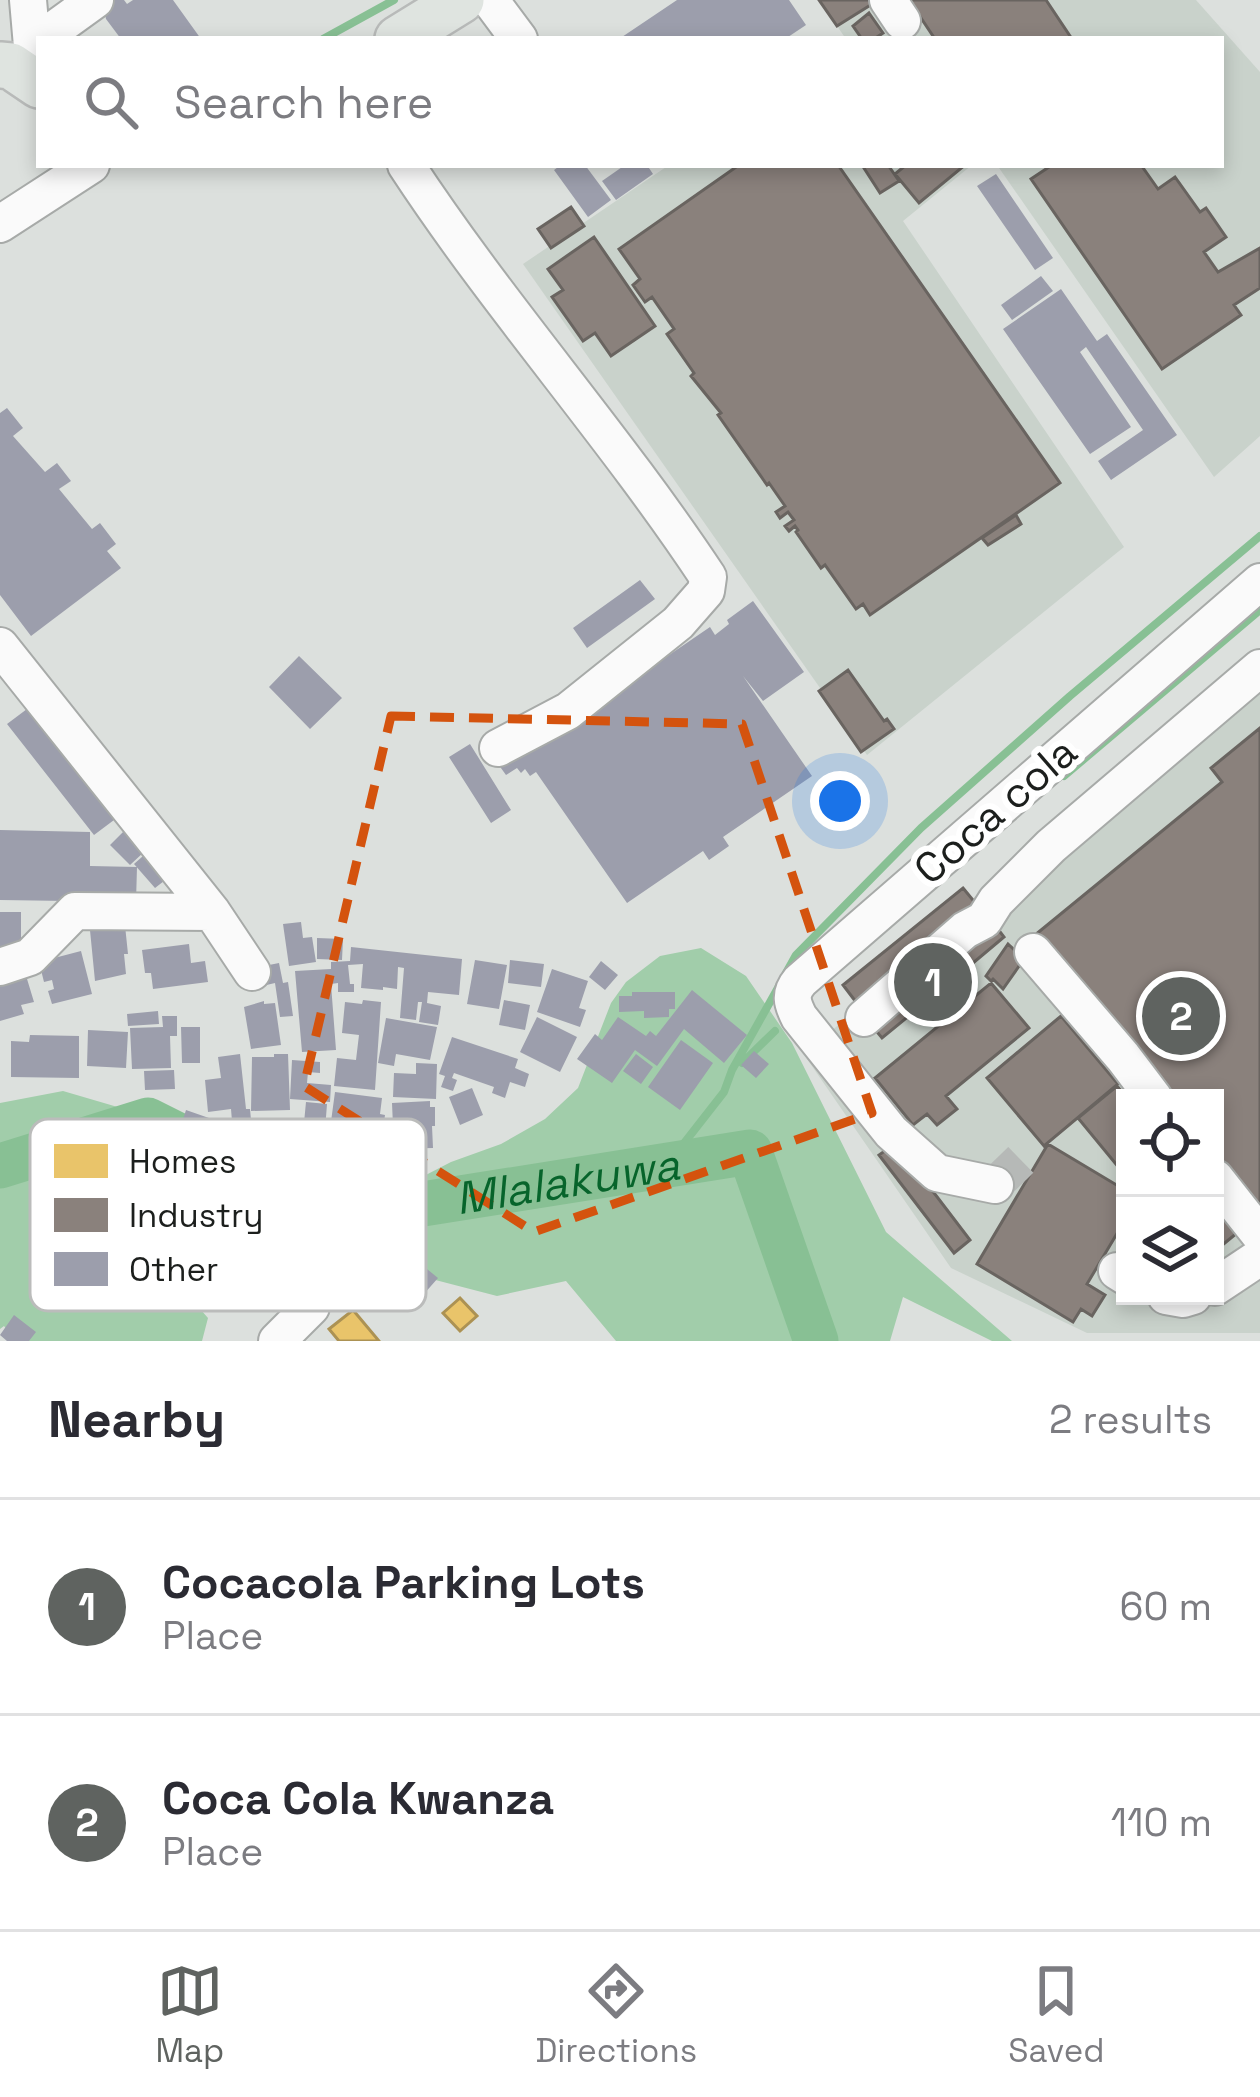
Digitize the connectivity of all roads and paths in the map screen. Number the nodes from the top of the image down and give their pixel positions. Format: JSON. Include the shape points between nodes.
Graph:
{"nodes":[{"id":1,"x":28,"y":0,"type":"edge"},
{"id":2,"x":95,"y":0,"type":"edge"},
{"id":3,"x":461,"y":0,"type":"edge"},
{"id":4,"x":490,"y":0,"type":"edge"},
{"id":5,"x":52,"y":36,"type":"edge"},
{"id":6,"x":403,"y":36,"type":"edge"},
{"id":7,"x":517,"y":36,"type":"edge"},
{"id":8,"x":27,"y":57,"type":"edge"},
{"id":9,"x":86,"y":168,"type":"edge"},
{"id":10,"x":408,"y":168,"type":"edge"},
{"id":11,"x":0,"y":224,"type":"edge"},
{"id":12,"x":1260,"y":583,"type":"edge"},
{"id":13,"x":5,"y":662,"type":"edge"},
{"id":14,"x":1260,"y":668,"type":"edge"},
{"id":15,"x":498,"y":748,"type":"dead end"},
{"id":16,"x":212,"y":912,"type":"junction"},
{"id":17,"x":1033,"y":952,"type":"dead end"},
{"id":18,"x":0,"y":967,"type":"edge"},
{"id":19,"x":252,"y":972,"type":"dead end"},
{"id":20,"x":864,"y":1018,"type":"dead end"},
{"id":21,"x":1147,"y":1089,"type":"edge"},
{"id":22,"x":994,"y":1185,"type":"dead end"},
{"id":23,"x":1224,"y":1189,"type":"edge"},
{"id":24,"x":1260,"y":1235,"type":"edge"},
{"id":25,"x":1260,"y":1257,"type":"edge"},
{"id":26,"x":1224,"y":1281,"type":"edge"},
{"id":27,"x":307,"y":1311,"type":"edge"},
{"id":28,"x":277,"y":1341,"type":"edge"}],
"edges":[{"from":1,"to":8,"type":"street"},
{"from":2,"to":5,"type":"street"},
{"from":3,"to":6,"type":"main road"},
{"from":4,"to":7,"type":"street"},
{"from":9,"to":11,"type":"street"},
{"from":10,"to":15,"type":"street","via":[[709,577],[678,623],[568,711]]},
{"from":12,"to":22,"type":"street","name":"Coca cola","via":[[792,992],[799,1017],[891,1132],[937,1173]]},
{"from":13,"to":16,"type":"street"},
{"from":14,"to":20,"type":"street","via":[[1034,862],[984,920]]},
{"from":16,"to":18,"type":"street","via":[[75,911],[30,957]]},
{"from":16,"to":19,"type":"street"},
{"from":17,"to":21,"type":"street"},
{"from":23,"to":24,"type":"street"},
{"from":25,"to":26,"type":"street"},
{"from":27,"to":28,"type":"street"}]}
